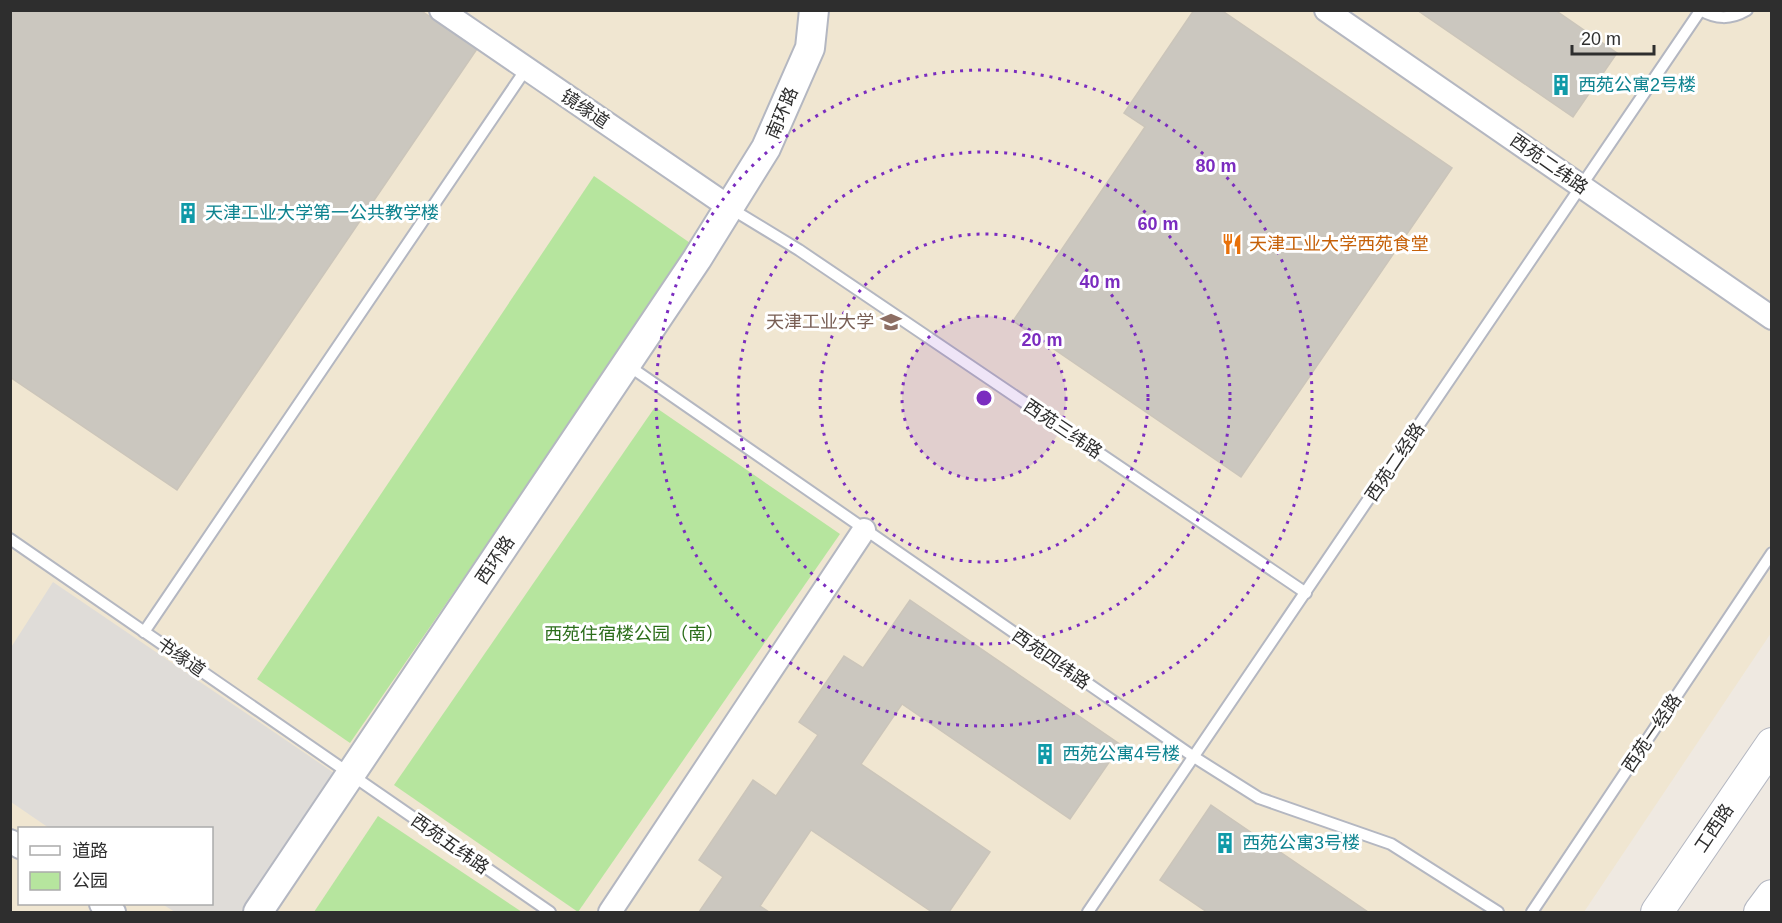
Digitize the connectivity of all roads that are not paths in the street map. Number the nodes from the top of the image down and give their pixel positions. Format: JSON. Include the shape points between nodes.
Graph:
{"nodes":[{"id":1,"x":441,"y":10,"type":"edge"},
{"id":2,"x":814,"y":10,"type":"edge"},
{"id":3,"x":1326,"y":10,"type":"edge"},
{"id":4,"x":1747,"y":10,"type":"edge"},
{"id":5,"x":1700,"y":11,"type":"edge"},
{"id":6,"x":526,"y":69,"type":"junction"},
{"id":7,"x":1581,"y":187,"type":"junction"},
{"id":8,"x":729,"y":207,"type":"junction"},
{"id":9,"x":1772,"y":318,"type":"edge"},
{"id":10,"x":626,"y":364,"type":"junction"},
{"id":11,"x":864,"y":530,"type":"junction"},
{"id":12,"x":10,"y":539,"type":"edge"},
{"id":13,"x":1772,"y":553,"type":"edge"},
{"id":14,"x":1306,"y":593,"type":"junction"},
{"id":15,"x":144,"y":632,"type":"junction"},
{"id":16,"x":1772,"y":744,"type":"edge"},
{"id":17,"x":1194,"y":758,"type":"junction"},
{"id":18,"x":351,"y":775,"type":"junction"},
{"id":19,"x":1772,"y":896,"type":"edge"},
{"id":20,"x":258,"y":912,"type":"edge"},
{"id":21,"x":550,"y":912,"type":"edge"},
{"id":22,"x":610,"y":912,"type":"edge"},
{"id":23,"x":1088,"y":912,"type":"edge"},
{"id":24,"x":1498,"y":912,"type":"edge"},
{"id":25,"x":1532,"y":912,"type":"edge"},
{"id":26,"x":1657,"y":912,"type":"edge"},
{"id":27,"x":1760,"y":912,"type":"edge"}],
"edges":[{"from":1,"to":6,"type":"street","name":"镜缘道"},
{"from":2,"to":8,"type":"street","name":"南环路","via":[[810,48],[766,148]]},
{"from":3,"to":7,"type":"street","name":"西苑二纬路"},
{"from":4,"to":5,"type":"lane","via":[[1725,18]]},
{"from":5,"to":7,"type":"lane","name":"西苑二经路"},
{"from":6,"to":8,"type":"street","name":"镜缘道"},
{"from":6,"to":15,"type":"lane"},
{"from":7,"to":9,"type":"street","name":"西苑二纬路"},
{"from":7,"to":14,"type":"lane","name":"西苑二经路"},
{"from":8,"to":10,"type":"street","name":"西环路"},
{"from":8,"to":14,"type":"lane","name":"西苑三纬路","via":[[799,250]]},
{"from":10,"to":11,"type":"lane","name":"西苑四纬路"},
{"from":10,"to":18,"type":"street","name":"西环路"},
{"from":11,"to":17,"type":"lane","name":"西苑四纬路"},
{"from":11,"to":22,"type":"street"},
{"from":12,"to":15,"type":"lane","name":"书缘道"},
{"from":13,"to":25,"type":"lane","name":"西苑一经路"},
{"from":14,"to":17,"type":"lane","name":"西苑二经路"},
{"from":15,"to":18,"type":"lane","name":"书缘道"},
{"from":16,"to":26,"type":"main road","name":"工西路"},
{"from":17,"to":23,"type":"lane","name":"西苑二经路"},
{"from":17,"to":24,"type":"lane","name":"西苑四纬路","via":[[1259,798],[1391,844]]},
{"from":18,"to":20,"type":"street","name":"西环路"},
{"from":18,"to":21,"type":"lane","name":"西苑五纬路"},
{"from":19,"to":27,"type":"main road"}]}
